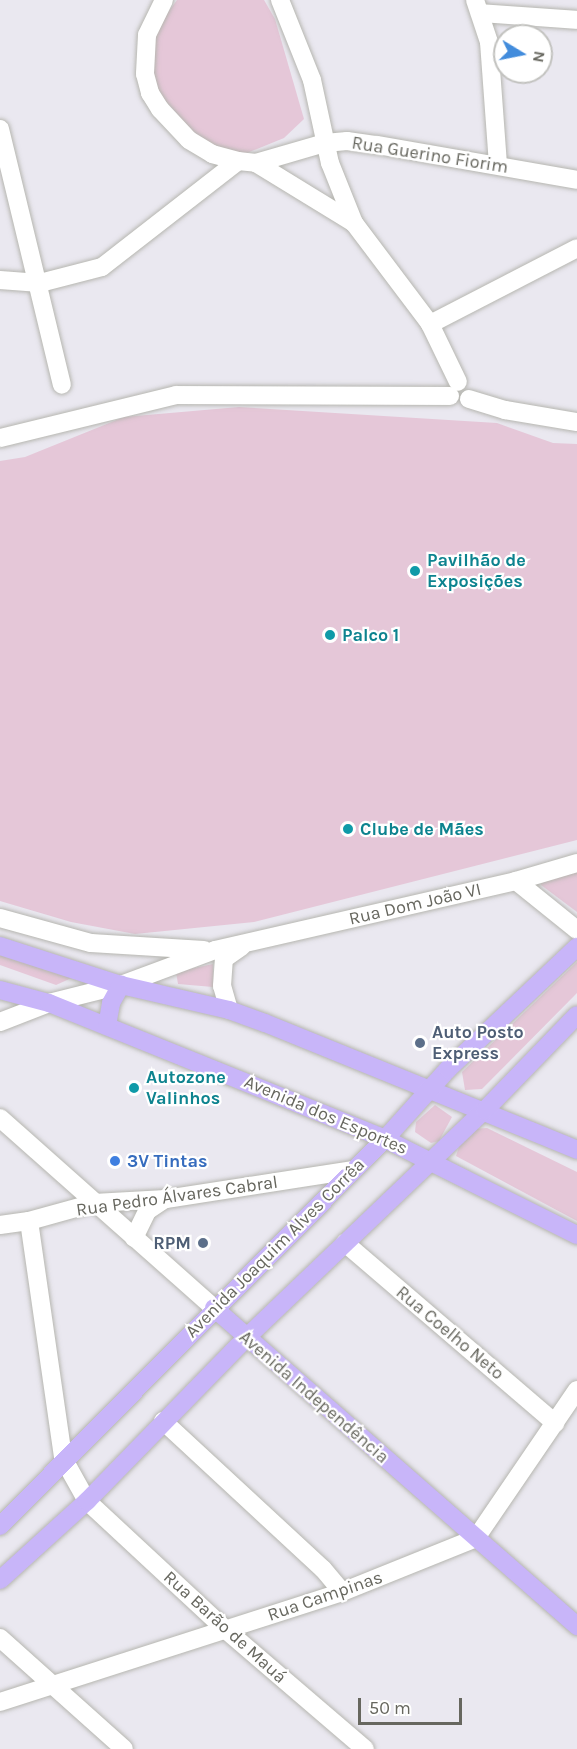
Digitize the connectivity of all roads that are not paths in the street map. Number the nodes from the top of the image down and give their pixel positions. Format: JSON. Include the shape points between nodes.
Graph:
{"nodes":[{"id":1,"x":164,"y":0,"type":"edge"},
{"id":2,"x":280,"y":0,"type":"edge"},
{"id":3,"x":478,"y":6,"type":"edge"},
{"id":4,"x":577,"y":20,"type":"edge"},
{"id":5,"x":0,"y":129,"type":"edge"},
{"id":6,"x":325,"y":143,"type":"junction"},
{"id":7,"x":247,"y":162,"type":"junction"},
{"id":8,"x":498,"y":165,"type":"junction"},
{"id":9,"x":577,"y":180,"type":"edge"},
{"id":10,"x":354,"y":223,"type":"junction"},
{"id":11,"x":577,"y":248,"type":"edge"},
{"id":12,"x":0,"y":280,"type":"edge"},
{"id":13,"x":40,"y":283,"type":"junction"},
{"id":14,"x":430,"y":324,"type":"junction"},
{"id":15,"x":62,"y":385,"type":"dead end"},
{"id":16,"x":454,"y":389,"type":"junction"},
{"id":17,"x":577,"y":422,"type":"edge"},
{"id":18,"x":0,"y":438,"type":"edge"},
{"id":19,"x":577,"y":863,"type":"edge"},
{"id":20,"x":516,"y":881,"type":"junction"},
{"id":21,"x":0,"y":918,"type":"edge"},
{"id":22,"x":577,"y":930,"type":"edge"},
{"id":23,"x":251,"y":941,"type":"junction"},
{"id":24,"x":0,"y":946,"type":"edge"},
{"id":25,"x":577,"y":947,"type":"edge"},
{"id":26,"x":215,"y":950,"type":"junction"},
{"id":27,"x":120,"y":985,"type":"junction"},
{"id":28,"x":0,"y":990,"type":"edge"},
{"id":29,"x":49,"y":1002,"type":"junction"},
{"id":30,"x":229,"y":1010,"type":"junction"},
{"id":31,"x":577,"y":1015,"type":"edge"},
{"id":32,"x":0,"y":1022,"type":"edge"},
{"id":33,"x":107,"y":1026,"type":"junction"},
{"id":34,"x":428,"y":1092,"type":"junction"},
{"id":35,"x":485,"y":1110,"type":"junction"},
{"id":36,"x":0,"y":1118,"type":"edge"},
{"id":37,"x":385,"y":1139,"type":"junction"},
{"id":38,"x":577,"y":1150,"type":"edge"},
{"id":39,"x":430,"y":1163,"type":"junction"},
{"id":40,"x":354,"y":1170,"type":"junction"},
{"id":41,"x":166,"y":1199,"type":"junction"},
{"id":42,"x":94,"y":1203,"type":"junction"},
{"id":43,"x":29,"y":1221,"type":"junction"},
{"id":44,"x":0,"y":1224,"type":"edge"},
{"id":45,"x":577,"y":1234,"type":"edge"},
{"id":46,"x":134,"y":1238,"type":"junction"},
{"id":47,"x":345,"y":1243,"type":"junction"},
{"id":48,"x":214,"y":1308,"type":"junction"},
{"id":49,"x":246,"y":1338,"type":"junction"},
{"id":50,"x":577,"y":1390,"type":"edge"},
{"id":51,"x":162,"y":1421,"type":"junction"},
{"id":52,"x":555,"y":1423,"type":"junction"},
{"id":53,"x":63,"y":1458,"type":"junction"},
{"id":54,"x":87,"y":1502,"type":"junction"},
{"id":55,"x":0,"y":1526,"type":"edge"},
{"id":56,"x":476,"y":1538,"type":"junction"},
{"id":57,"x":0,"y":1580,"type":"edge"},
{"id":58,"x":342,"y":1592,"type":"junction"},
{"id":59,"x":577,"y":1626,"type":"edge"},
{"id":60,"x":226,"y":1630,"type":"junction"},
{"id":61,"x":0,"y":1638,"type":"edge"},
{"id":62,"x":53,"y":1685,"type":"junction"},
{"id":63,"x":0,"y":1702,"type":"edge"},
{"id":64,"x":124,"y":1749,"type":"edge"},
{"id":65,"x":365,"y":1749,"type":"edge"}],
"edges":[{"from":1,"to":7,"type":"street","via":[[147,36],[145,74],[150,93],[189,140],[212,154]]},
{"from":2,"to":6,"type":"street","via":[[312,80]]},
{"from":3,"to":4,"type":"street"},
{"from":3,"to":8,"type":"street","via":[[489,42]]},
{"from":5,"to":13,"type":"street"},
{"from":6,"to":7,"type":"street","name":"Rua Guerino Fiorim"},
{"from":6,"to":8,"type":"street","name":"Rua Guerino Fiorim","via":[[347,141]]},
{"from":6,"to":10,"type":"street"},
{"from":7,"to":10,"type":"street"},
{"from":7,"to":13,"type":"street","name":"Rua Guerino Fiorim","via":[[118,258],[102,267]]},
{"from":8,"to":9,"type":"street","name":"Rua Guerino Fiorim"},
{"from":10,"to":14,"type":"street"},
{"from":11,"to":14,"type":"street"},
{"from":12,"to":13,"type":"street","name":"Rua Guerino Fiorim"},
{"from":13,"to":15,"type":"street"},
{"from":14,"to":16,"type":"street"},
{"from":16,"to":17,"type":"street","via":[[460,403],[469,399],[505,410]]},
{"from":16,"to":18,"type":"street","via":[[176,395]]},
{"from":19,"to":20,"type":"street","name":"Rua Dom João VI"},
{"from":20,"to":22,"type":"street"},
{"from":20,"to":23,"type":"street","name":"Rua Dom João VI"},
{"from":21,"to":26,"type":"street","via":[[91,943]]},
{"from":23,"to":26,"type":"street","name":"Rua Dom João VI"},
{"from":23,"to":30,"type":"street","name":"Rua Dom João VI","via":[[224,959],[222,986]]},
{"from":24,"to":27,"type":"main road"},
{"from":25,"to":34,"type":"main road","name":"Avenida Joaquim Alves Corrêa"},
{"from":26,"to":27,"type":"street","name":"Rua Dom João VI"},
{"from":27,"to":29,"type":"street","name":"Rua Dom João VI"},
{"from":27,"to":30,"type":"main road"},
{"from":27,"to":33,"type":"main road","via":[[111,1003]]},
{"from":28,"to":29,"type":"main road","name":"Avenida dos Esportes"},
{"from":29,"to":32,"type":"street","name":"Rua Dom João VI"},
{"from":29,"to":33,"type":"main road","name":"Avenida dos Esportes"},
{"from":30,"to":34,"type":"main road","via":[[357,1058]]},
{"from":31,"to":35,"type":"main road"},
{"from":33,"to":37,"type":"main road","name":"Avenida dos Esportes"},
{"from":34,"to":35,"type":"main road"},
{"from":34,"to":37,"type":"main road","name":"Avenida Joaquim Alves Corrêa"},
{"from":35,"to":38,"type":"main road"},
{"from":35,"to":39,"type":"main road"},
{"from":36,"to":42,"type":"street","name":"Avenida Independência"},
{"from":37,"to":39,"type":"main road","name":"Avenida dos Esportes"},
{"from":37,"to":40,"type":"main road","name":"Avenida Joaquim Alves Corrêa"},
{"from":39,"to":45,"type":"main road","name":"Avenida dos Esportes"},
{"from":39,"to":47,"type":"main road"},
{"from":40,"to":41,"type":"street","name":"Rua Pedro Álvares Cabral"},
{"from":40,"to":48,"type":"main road","name":"Avenida Joaquim Alves Corrêa"},
{"from":41,"to":42,"type":"street","name":"Rua Pedro Álvares Cabral"},
{"from":41,"to":46,"type":"street","via":[[147,1211]]},
{"from":42,"to":43,"type":"street","name":"Rua Pedro Álvares Cabral"},
{"from":42,"to":46,"type":"street","name":"Avenida Independência"},
{"from":43,"to":44,"type":"street","name":"Rua Pedro Álvares Cabral"},
{"from":43,"to":53,"type":"street"},
{"from":46,"to":48,"type":"street","name":"Avenida Independência"},
{"from":47,"to":49,"type":"main road"},
{"from":47,"to":52,"type":"street","name":"Rua Coelho Neto"},
{"from":48,"to":49,"type":"main road","name":"Avenida Independência"},
{"from":48,"to":53,"type":"main road","name":"Avenida Joaquim Alves Corrêa"},
{"from":49,"to":51,"type":"main road"},
{"from":49,"to":56,"type":"main road","name":"Avenida Independência"},
{"from":50,"to":52,"type":"street"},
{"from":51,"to":54,"type":"main road"},
{"from":51,"to":58,"type":"street","via":[[323,1569]]},
{"from":52,"to":56,"type":"street"},
{"from":53,"to":54,"type":"street","name":"Rua Barão de Mauá"},
{"from":53,"to":55,"type":"main road","name":"Avenida Joaquim Alves Corrêa"},
{"from":54,"to":57,"type":"main road"},
{"from":54,"to":60,"type":"street","name":"Rua Barão de Mauá"},
{"from":56,"to":58,"type":"street","name":"Rua Campinas"},
{"from":56,"to":59,"type":"main road","name":"Avenida Independência"},
{"from":58,"to":60,"type":"street","name":"Rua Campinas"},
{"from":60,"to":62,"type":"street","name":"Rua Campinas"},
{"from":60,"to":65,"type":"street","name":"Rua Barão de Mauá"},
{"from":61,"to":62,"type":"street"},
{"from":62,"to":63,"type":"street","name":"Rua Campinas"},
{"from":62,"to":64,"type":"street"}]}
